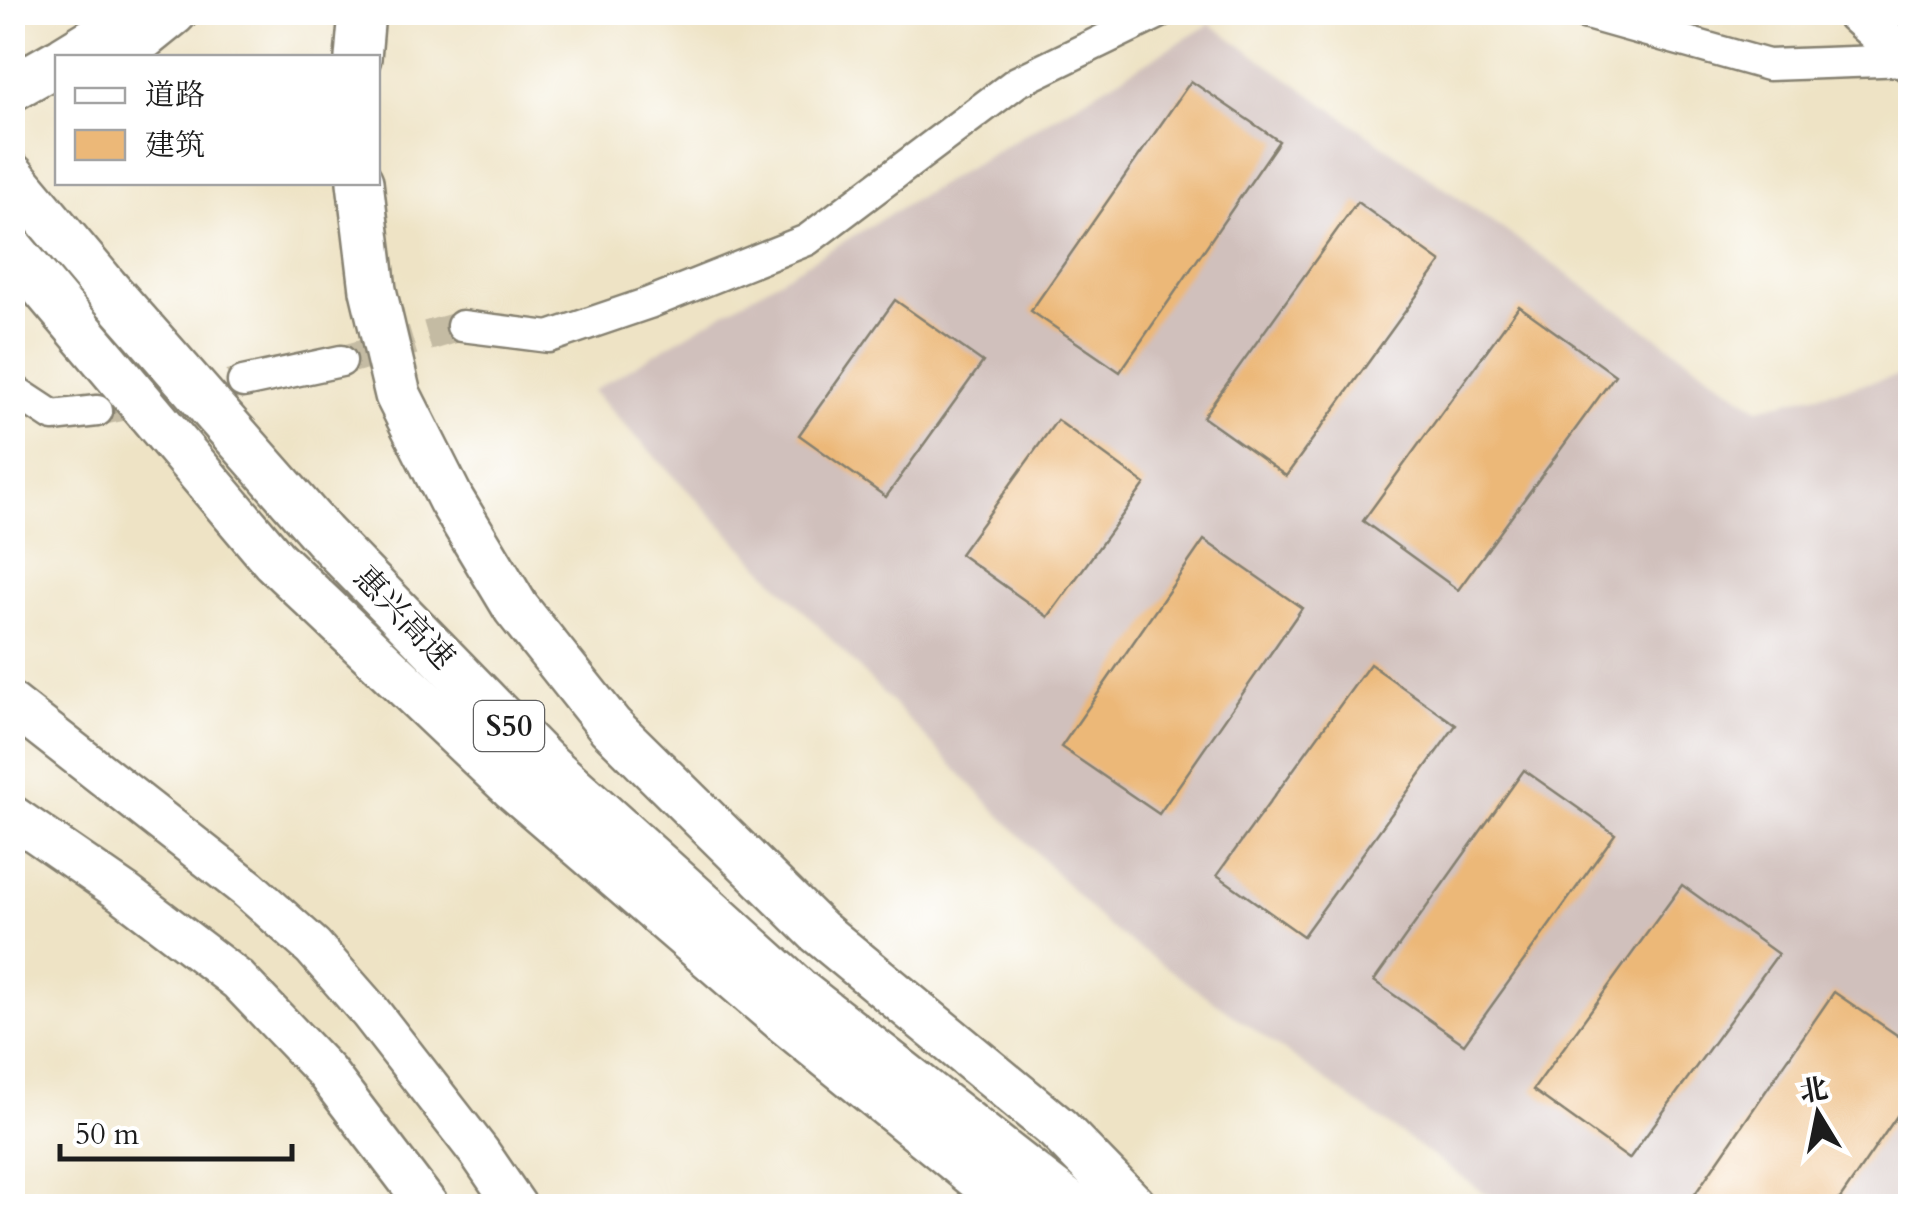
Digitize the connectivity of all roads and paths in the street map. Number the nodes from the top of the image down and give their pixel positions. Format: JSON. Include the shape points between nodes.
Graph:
{"nodes":[{"id":1,"x":174,"y":12,"type":"edge"},
{"id":2,"x":362,"y":12,"type":"edge"},
{"id":3,"x":1161,"y":12,"type":"edge"},
{"id":4,"x":1580,"y":12,"type":"edge"},
{"id":5,"x":1854,"y":12,"type":"edge"},
{"id":6,"x":123,"y":38,"type":"edge"},
{"id":7,"x":75,"y":55,"type":"edge"},
{"id":8,"x":358,"y":55,"type":"edge"},
{"id":9,"x":1909,"y":61,"type":"edge"},
{"id":10,"x":55,"y":64,"type":"edge"},
{"id":11,"x":12,"y":88,"type":"edge"},
{"id":12,"x":55,"y":97,"type":"edge"},
{"id":13,"x":12,"y":120,"type":"edge"},
{"id":14,"x":12,"y":176,"type":"edge"},
{"id":15,"x":360,"y":185,"type":"edge"},
{"id":16,"x":12,"y":250,"type":"edge"},
{"id":17,"x":462,"y":326,"type":"tunnel mouth"},
{"id":18,"x":341,"y":361,"type":"tunnel mouth"},
{"id":19,"x":243,"y":382,"type":"tunnel mouth"},
{"id":20,"x":12,"y":389,"type":"edge"},
{"id":21,"x":97,"y":412,"type":"tunnel mouth"},
{"id":22,"x":12,"y":704,"type":"edge"},
{"id":23,"x":12,"y":816,"type":"edge"},
{"id":24,"x":428,"y":1206,"type":"edge"},
{"id":25,"x":516,"y":1206,"type":"edge"},
{"id":26,"x":1014,"y":1206,"type":"edge"},
{"id":27,"x":1072,"y":1206,"type":"edge"},
{"id":28,"x":1132,"y":1206,"type":"edge"}],
"edges":[{"from":1,"to":6,"type":"highway"},
{"from":2,"to":8,"type":"highway"},
{"from":3,"to":17,"type":"street","via":[[1018,82],[807,240],[549,337]]},
{"from":4,"to":9,"type":"street","via":[[1768,65]]},
{"from":5,"to":9,"type":"main road"},
{"from":6,"to":7,"type":"highway"},
{"from":10,"to":11,"type":"highway"},
{"from":12,"to":13,"type":"highway"},
{"from":14,"to":27,"type":"highway","name":"惠兴高速","number":"S50","via":[[324,536],[543,761],[799,992]]},
{"from":15,"to":28,"type":"highway","via":[[373,290],[398,395],[516,608],[610,726],[818,931],[1058,1130]]},
{"from":16,"to":26,"type":"highway","name":"惠兴高速","number":"S50","via":[[274,560],[513,786],[785,1021]]},
{"from":18,"to":19,"type":"street"},
{"from":20,"to":21,"type":"street","via":[[53,416]]},
{"from":22,"to":25,"type":"main road","via":[[313,947]]},
{"from":23,"to":24,"type":"main road","via":[[238,980],[326,1072]]}]}
